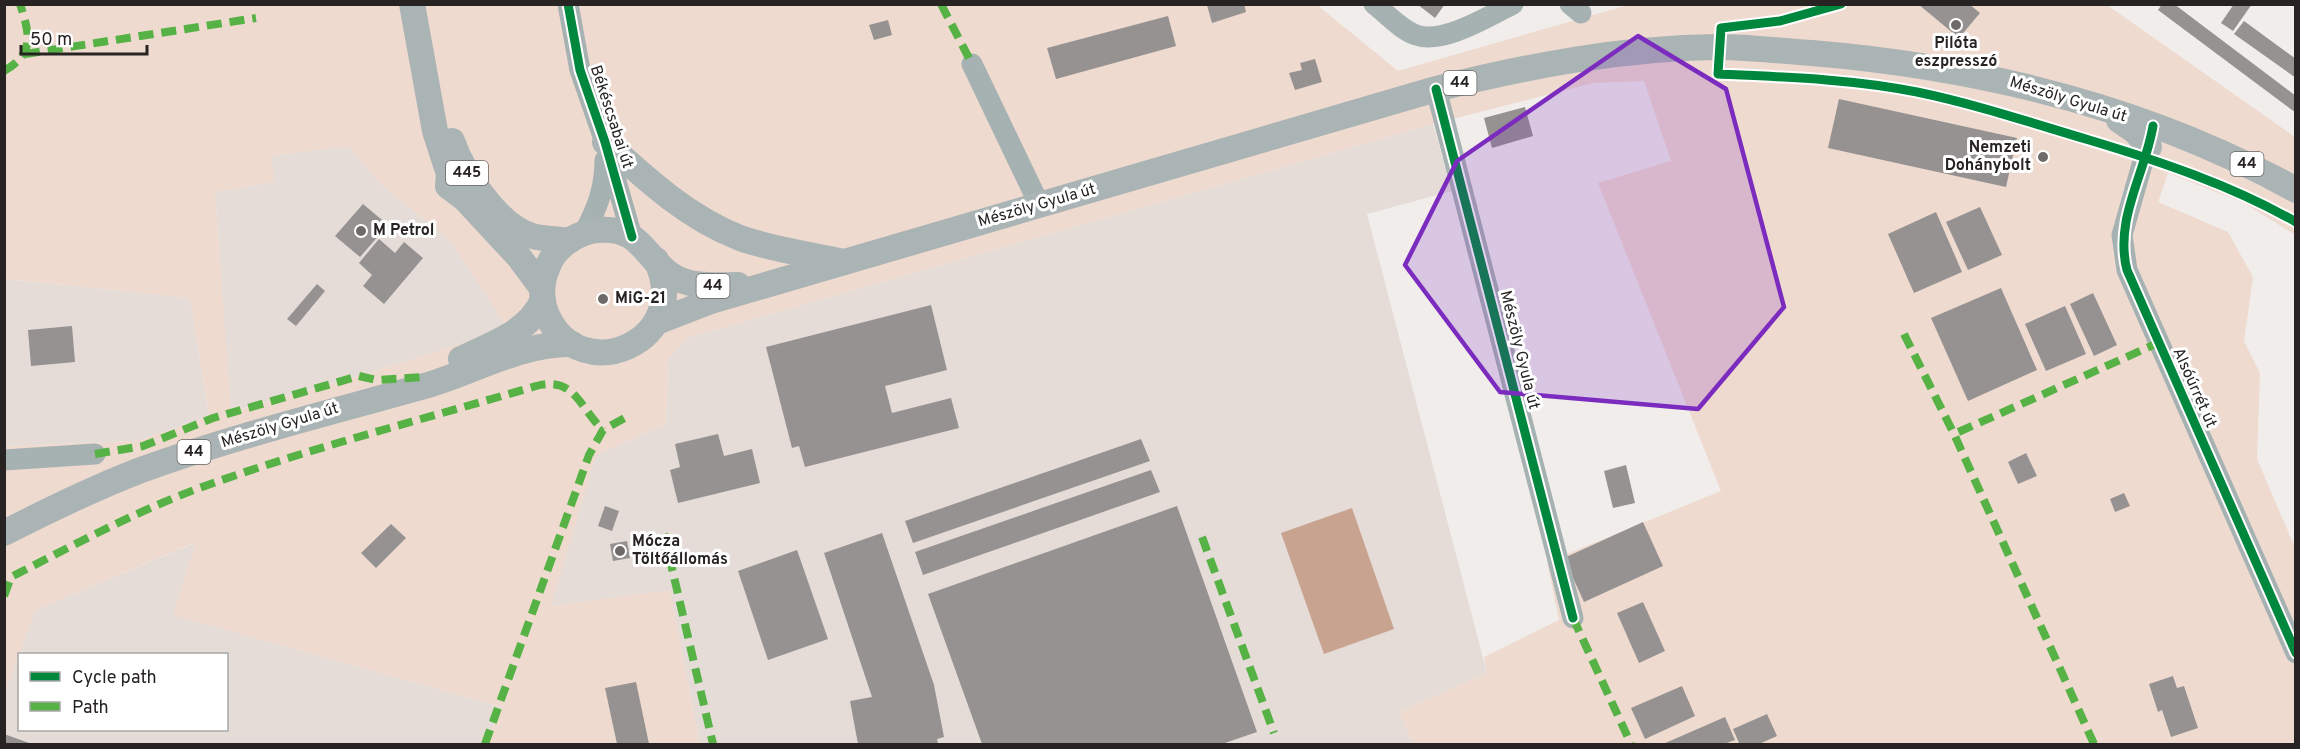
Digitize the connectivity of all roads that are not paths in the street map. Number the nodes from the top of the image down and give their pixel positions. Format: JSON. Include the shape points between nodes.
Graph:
{"nodes":[{"id":1,"x":412,"y":4,"type":"edge"},
{"id":2,"x":568,"y":4,"type":"edge"},
{"id":3,"x":1374,"y":4,"type":"edge"},
{"id":4,"x":1513,"y":4,"type":"edge"},
{"id":5,"x":422,"y":52,"type":"junction"},
{"id":6,"x":972,"y":64,"type":"dead end"},
{"id":7,"x":1436,"y":89,"type":"junction"},
{"id":8,"x":2151,"y":136,"type":"junction"},
{"id":9,"x":605,"y":142,"type":"junction"},
{"id":10,"x":2295,"y":189,"type":"edge"},
{"id":11,"x":1039,"y":204,"type":"junction"},
{"id":12,"x":577,"y":237,"type":"junction"},
{"id":13,"x":632,"y":237,"type":"junction"},
{"id":14,"x":656,"y":260,"type":"junction"},
{"id":15,"x":844,"y":262,"type":"junction"},
{"id":16,"x":777,"y":283,"type":"junction"},
{"id":17,"x":543,"y":294,"type":"junction"},
{"id":18,"x":657,"y":322,"type":"junction"},
{"id":19,"x":572,"y":344,"type":"junction"},
{"id":20,"x":391,"y":393,"type":"junction"},
{"id":21,"x":95,"y":454,"type":"dead end"},
{"id":22,"x":4,"y":460,"type":"edge"},
{"id":23,"x":4,"y":533,"type":"edge"},
{"id":24,"x":1573,"y":618,"type":"dead end"},
{"id":25,"x":2295,"y":653,"type":"edge"}],
"edges":[{"from":1,"to":5,"type":"main road","number":"445"},
{"from":2,"to":9,"type":"street","name":"Békéscsabai út","via":[[580,70]]},
{"from":3,"to":4,"type":"street","via":[[1408,31],[1432,38]]},
{"from":5,"to":12,"type":"main road","number":"445","via":[[453,145],[484,196],[524,232]]},
{"from":5,"to":17,"type":"main road","number":"445","via":[[435,131],[449,174],[448,186],[519,257]]},
{"from":6,"to":11,"type":"street"},
{"from":7,"to":8,"type":"main road","name":"Mészöly Gyula út","number":"44","via":[[1534,65],[1586,57],[1718,47],[1868,58],[1990,77],[2093,106]]},
{"from":7,"to":11,"type":"main road","name":"Mészöly Gyula út","number":"44"},
{"from":7,"to":24,"type":"street","name":"Mészöly Gyula út"},
{"from":8,"to":10,"type":"main road","number":"44","via":[[2227,154]]},
{"from":8,"to":25,"type":"street","name":"Alsóúrrét út","via":[[2122,235],[2127,270]]},
{"from":9,"to":12,"type":"street","name":"Békéscsabai út","via":[[603,189],[598,206]]},
{"from":9,"to":13,"type":"street","name":"Békéscsabai út"},
{"from":9,"to":15,"type":"main road","via":[[659,192],[693,215],[742,238]]},
{"from":11,"to":15,"type":"main road","name":"Mészöly Gyula út","number":"44"},
{"from":12,"to":13,"type":"main road","via":[[609,230]]},
{"from":12,"to":17,"type":"main road","name":"Mészöly Gyula út","number":"44","via":[[548,264]]},
{"from":13,"to":14,"type":"main road","name":"Mészöly Gyula út","number":"44"},
{"from":14,"to":16,"type":"main road","name":"Mészöly Gyula út","number":"44","via":[[672,276],[700,284]]},
{"from":14,"to":18,"type":"main road","name":"Mészöly Gyula út","number":"44","via":[[665,287]]},
{"from":15,"to":16,"type":"main road","name":"Mészöly Gyula út","number":"44"},
{"from":16,"to":18,"type":"main road","name":"Mészöly Gyula út","number":"44"},
{"from":17,"to":19,"type":"main road","via":[[550,321]]},
{"from":17,"to":20,"type":"main road","name":"Mészöly Gyula út","number":"44","via":[[537,314],[524,327]]},
{"from":18,"to":19,"type":"main road","name":"Mészöly Gyula út","number":"44","via":[[637,343],[614,352],[593,352]]},
{"from":19,"to":20,"type":"main road","name":"Mészöly Gyula út","number":"44","via":[[535,348],[429,385]]},
{"from":20,"to":23,"type":"main road","name":"Mészöly Gyula út","number":"44","via":[[139,471]]},
{"from":21,"to":22,"type":"street"}]}
